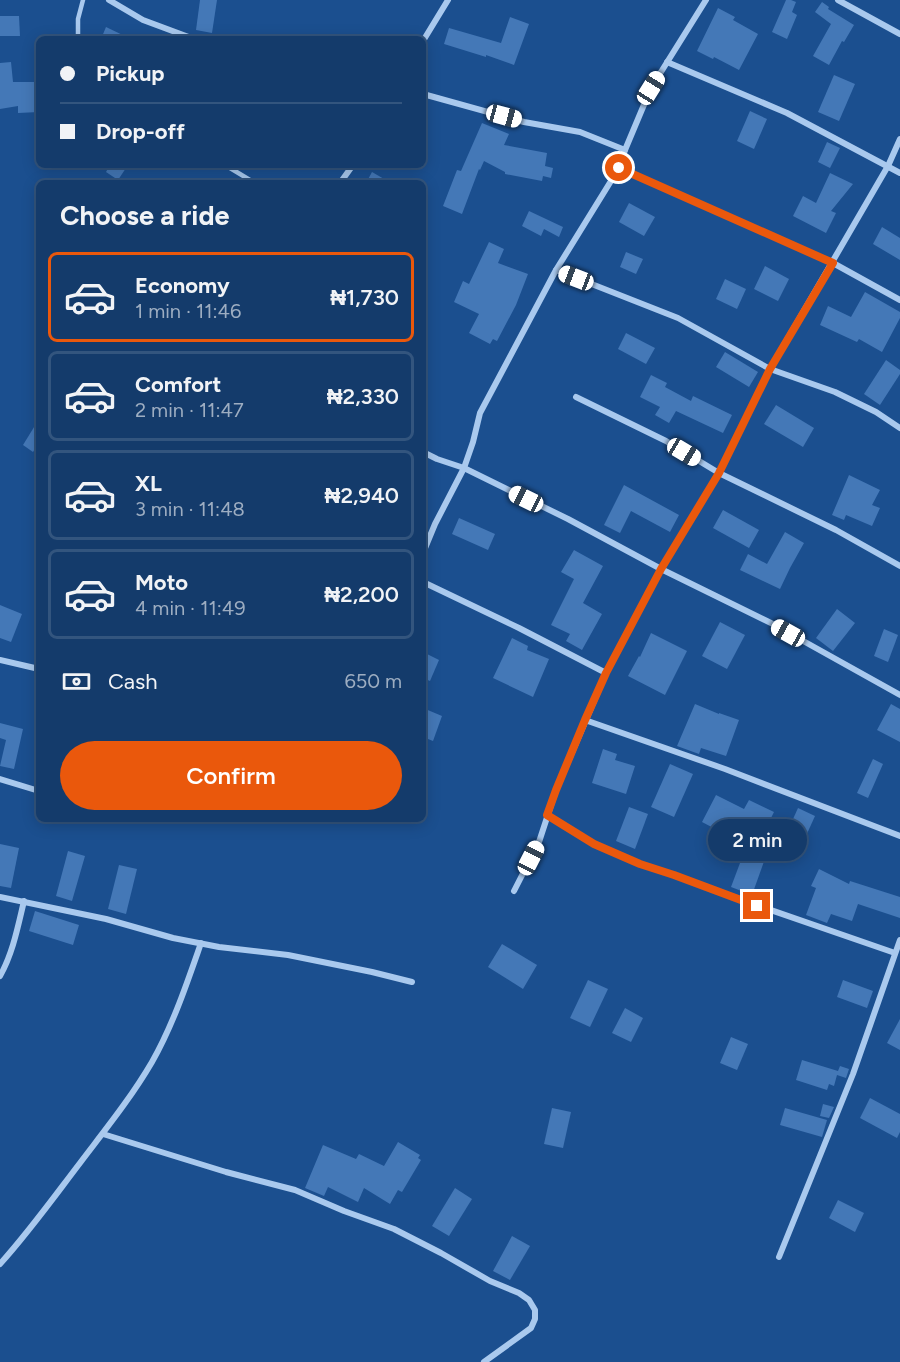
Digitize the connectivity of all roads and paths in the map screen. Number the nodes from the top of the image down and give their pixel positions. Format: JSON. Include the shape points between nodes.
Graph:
{"nodes":[{"id":1,"x":83,"y":0,"type":"edge"},
{"id":2,"x":109,"y":0,"type":"edge"},
{"id":3,"x":448,"y":0,"type":"edge"},
{"id":4,"x":706,"y":0,"type":"edge"},
{"id":5,"x":838,"y":0,"type":"edge"},
{"id":6,"x":900,"y":34,"type":"edge"},
{"id":7,"x":78,"y":36,"type":"edge"},
{"id":8,"x":186,"y":36,"type":"edge"},
{"id":9,"x":426,"y":36,"type":"edge"},
{"id":10,"x":667,"y":62,"type":"junction"},
{"id":11,"x":426,"y":95,"type":"edge"},
{"id":12,"x":900,"y":139,"type":"edge"},
{"id":13,"x":625,"y":150,"type":"junction"},
{"id":14,"x":888,"y":166,"type":"junction"},
{"id":15,"x":230,"y":168,"type":"edge"},
{"id":16,"x":619,"y":168,"type":"junction"},
{"id":17,"x":900,"y":173,"type":"edge"},
{"id":18,"x":250,"y":180,"type":"edge"},
{"id":19,"x":833,"y":263,"type":"junction"},
{"id":20,"x":556,"y":270,"type":"junction"},
{"id":21,"x":900,"y":300,"type":"edge"},
{"id":22,"x":770,"y":369,"type":"junction"},
{"id":23,"x":576,"y":398,"type":"dead end"},
{"id":24,"x":900,"y":429,"type":"edge"},
{"id":25,"x":426,"y":454,"type":"edge"},
{"id":26,"x":464,"y":468,"type":"junction"},
{"id":27,"x":719,"y":473,"type":"junction"},
{"id":28,"x":426,"y":546,"type":"edge"},
{"id":29,"x":900,"y":566,"type":"edge"},
{"id":30,"x":661,"y":569,"type":"junction"},
{"id":31,"x":426,"y":583,"type":"edge"},
{"id":32,"x":0,"y":660,"type":"edge"},
{"id":33,"x":36,"y":668,"type":"edge"},
{"id":34,"x":606,"y":673,"type":"junction"},
{"id":35,"x":900,"y":695,"type":"edge"},
{"id":36,"x":585,"y":720,"type":"junction"},
{"id":37,"x":0,"y":779,"type":"edge"},
{"id":38,"x":36,"y":790,"type":"edge"},
{"id":39,"x":547,"y":815,"type":"junction"},
{"id":40,"x":900,"y":836,"type":"edge"},
{"id":41,"x":514,"y":891,"type":"dead end"},
{"id":42,"x":0,"y":897,"type":"edge"},
{"id":43,"x":24,"y":901,"type":"junction"},
{"id":44,"x":900,"y":940,"type":"edge"},
{"id":45,"x":201,"y":943,"type":"junction"},
{"id":46,"x":895,"y":953,"type":"junction"},
{"id":47,"x":0,"y":976,"type":"edge"},
{"id":48,"x":412,"y":982,"type":"dead end"},
{"id":49,"x":103,"y":1134,"type":"junction"},
{"id":50,"x":779,"y":1257,"type":"dead end"},
{"id":51,"x":0,"y":1263,"type":"edge"},
{"id":52,"x":484,"y":1362,"type":"edge"}],
"edges":[{"from":1,"to":7,"type":"lane"},
{"from":2,"to":8,"type":"street","via":[[143,20]]},
{"from":3,"to":9,"type":"street"},
{"from":4,"to":10,"type":"street"},
{"from":5,"to":6,"type":"street"},
{"from":10,"to":13,"type":"street","via":[[651,88]]},
{"from":10,"to":14,"type":"street","via":[[787,113]]},
{"from":11,"to":13,"type":"street","via":[[524,122],[580,132]]},
{"from":12,"to":14,"type":"street"},
{"from":13,"to":16,"type":"street"},
{"from":14,"to":17,"type":"street"},
{"from":14,"to":19,"type":"street"},
{"from":15,"to":18,"type":"lane"},
{"from":16,"to":19,"type":"street"},
{"from":16,"to":20,"type":"street"},
{"from":19,"to":21,"type":"street"},
{"from":19,"to":22,"type":"street"},
{"from":20,"to":22,"type":"street","via":[[678,318]]},
{"from":20,"to":26,"type":"street","via":[[480,413]]},
{"from":22,"to":24,"type":"street","via":[[835,392]]},
{"from":22,"to":27,"type":"street"},
{"from":23,"to":27,"type":"street","via":[[666,441]]},
{"from":25,"to":26,"type":"street"},
{"from":26,"to":28,"type":"street"},
{"from":26,"to":30,"type":"street"},
{"from":27,"to":29,"type":"street"},
{"from":27,"to":30,"type":"street"},
{"from":30,"to":34,"type":"street"},
{"from":30,"to":35,"type":"street","via":[[771,623]]},
{"from":31,"to":34,"type":"street"},
{"from":32,"to":33,"type":"street"},
{"from":34,"to":36,"type":"street"},
{"from":36,"to":39,"type":"street"},
{"from":36,"to":40,"type":"street"},
{"from":37,"to":38,"type":"street"},
{"from":39,"to":41,"type":"street","via":[[539,842]]},
{"from":39,"to":46,"type":"street","via":[[594,844],[640,864]]},
{"from":42,"to":43,"type":"street"},
{"from":43,"to":45,"type":"street"},
{"from":43,"to":47,"type":"street"},
{"from":44,"to":46,"type":"street"},
{"from":45,"to":48,"type":"street","via":[[288,956]]},
{"from":45,"to":49,"type":"street","via":[[153,1061]]},
{"from":46,"to":50,"type":"street","via":[[853,1074]]},
{"from":49,"to":51,"type":"street"},
{"from":49,"to":52,"type":"street","via":[[295,1190],[394,1229],[519,1293],[535,1310],[531,1328]]}]}
